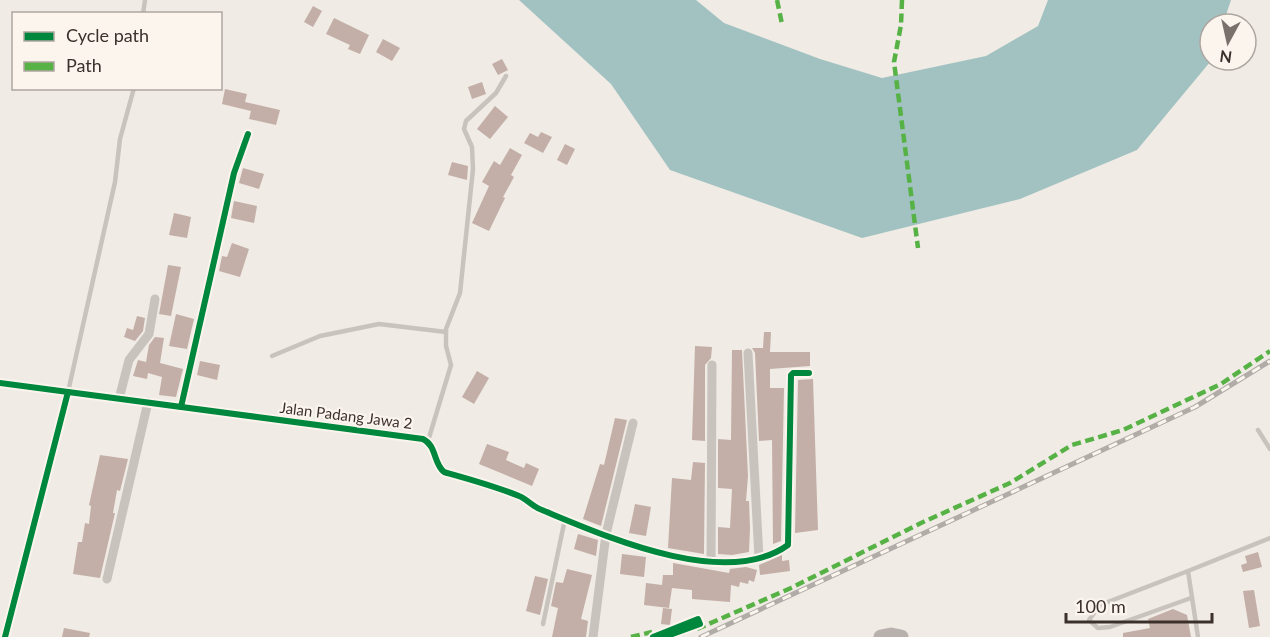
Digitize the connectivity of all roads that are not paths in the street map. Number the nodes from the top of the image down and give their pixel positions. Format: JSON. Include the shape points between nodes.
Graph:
{"nodes":[{"id":1,"x":506,"y":76,"type":"dead end"},
{"id":2,"x":133,"y":90,"type":"edge"},
{"id":3,"x":248,"y":134,"type":"dead end"},
{"id":4,"x":155,"y":299,"type":"dead end"},
{"id":5,"x":446,"y":332,"type":"junction"},
{"id":6,"x":748,"y":353,"type":"dead end"},
{"id":7,"x":272,"y":356,"type":"dead end"},
{"id":8,"x":712,"y":365,"type":"dead end"},
{"id":9,"x":808,"y":373,"type":"dead end"},
{"id":10,"x":0,"y":383,"type":"edge"},
{"id":11,"x":68,"y":392,"type":"junction"},
{"id":12,"x":119,"y":399,"type":"junction"},
{"id":13,"x":147,"y":402,"type":"junction"},
{"id":14,"x":181,"y":407,"type":"junction"},
{"id":15,"x":633,"y":423,"type":"dead end"},
{"id":16,"x":1258,"y":430,"type":"dead end"},
{"id":17,"x":429,"y":441,"type":"junction"},
{"id":18,"x":1270,"y":449,"type":"edge"},
{"id":19,"x":565,"y":519,"type":"junction"},
{"id":20,"x":606,"y":534,"type":"junction"},
{"id":21,"x":1270,"y":537,"type":"edge"},
{"id":22,"x":759,"y":558,"type":"junction"},
{"id":23,"x":711,"y":561,"type":"junction"},
{"id":24,"x":1188,"y":570,"type":"junction"},
{"id":25,"x":107,"y":579,"type":"dead end"},
{"id":26,"x":1191,"y":598,"type":"junction"},
{"id":27,"x":543,"y":624,"type":"dead end"},
{"id":28,"x":5,"y":637,"type":"edge"},
{"id":29,"x":593,"y":637,"type":"edge"},
{"id":30,"x":881,"y":637,"type":"edge"},
{"id":31,"x":901,"y":637,"type":"edge"},
{"id":32,"x":1198,"y":637,"type":"edge"}],
"edges":[{"from":1,"to":5,"type":"lane","via":[[496,93],[466,121],[464,129],[472,147],[473,169],[460,293]]},
{"from":2,"to":11,"type":"lane"},
{"from":3,"to":14,"type":"street","via":[[234,172]]},
{"from":4,"to":12,"type":"street","via":[[149,334],[129,360]]},
{"from":5,"to":7,"type":"lane","via":[[379,324],[320,336]]},
{"from":5,"to":17,"type":"lane","via":[[452,365]]},
{"from":6,"to":22,"type":"street"},
{"from":8,"to":23,"type":"street"},
{"from":9,"to":22,"type":"street","name":"Jalan Padang Jawa 2","via":[[791,375],[790,539],[780,551]]},
{"from":10,"to":11,"type":"street","name":"Jalan Padang Jawa 2"},
{"from":11,"to":12,"type":"street","name":"Jalan Padang Jawa 2"},
{"from":11,"to":28,"type":"street"},
{"from":12,"to":13,"type":"street","name":"Jalan Padang Jawa 2"},
{"from":13,"to":14,"type":"street","name":"Jalan Padang Jawa 2"},
{"from":13,"to":25,"type":"street"},
{"from":14,"to":17,"type":"street","name":"Jalan Padang Jawa 2"},
{"from":15,"to":20,"type":"street"},
{"from":16,"to":18,"type":"lane"},
{"from":17,"to":19,"type":"street","name":"Jalan Padang Jawa 2","via":[[444,472],[521,496],[539,509]]},
{"from":19,"to":20,"type":"street","name":"Jalan Padang Jawa 2"},
{"from":19,"to":27,"type":"lane"},
{"from":20,"to":23,"type":"street","name":"Jalan Padang Jawa 2","via":[[663,556]]},
{"from":20,"to":29,"type":"street"},
{"from":21,"to":24,"type":"lane"},
{"from":22,"to":23,"type":"street","name":"Jalan Padang Jawa 2"},
{"from":24,"to":26,"type":"lane"},
{"from":24,"to":26,"type":"lane","via":[[1100,605],[1089,620],[1098,628],[1110,627]]},
{"from":26,"to":32,"type":"lane"},
{"from":30,"to":31,"type":"main road"}]}
